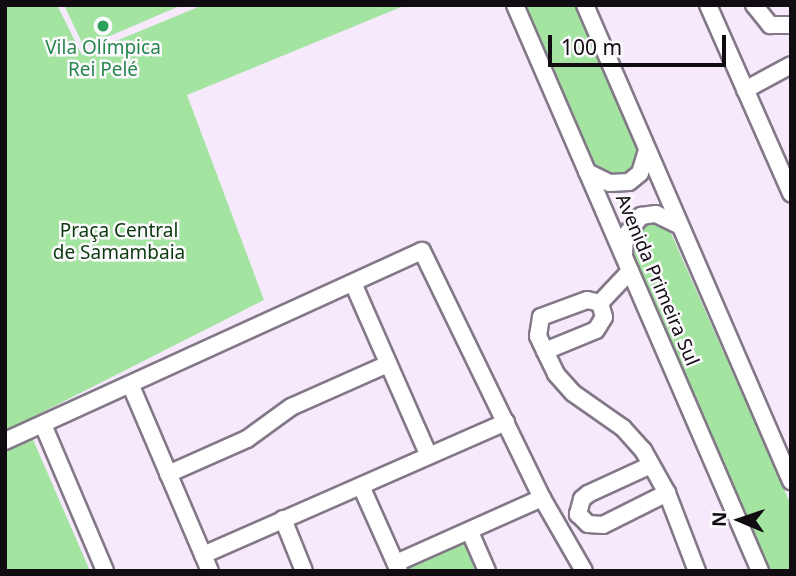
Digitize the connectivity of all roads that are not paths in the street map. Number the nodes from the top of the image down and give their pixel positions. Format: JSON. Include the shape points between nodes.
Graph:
{"nodes":[{"id":1,"x":515,"y":5,"type":"edge"},
{"id":2,"x":585,"y":5,"type":"edge"},
{"id":3,"x":708,"y":5,"type":"edge"},
{"id":4,"x":754,"y":5,"type":"edge"},
{"id":5,"x":791,"y":25,"type":"edge"},
{"id":6,"x":791,"y":65,"type":"edge"},
{"id":7,"x":745,"y":90,"type":"junction"},
{"id":8,"x":647,"y":150,"type":"junction"},
{"id":9,"x":587,"y":172,"type":"junction"},
{"id":10,"x":791,"y":193,"type":"edge"},
{"id":11,"x":679,"y":225,"type":"junction"},
{"id":12,"x":627,"y":264,"type":"junction"},
{"id":13,"x":353,"y":283,"type":"junction"},
{"id":14,"x":600,"y":303,"type":"junction"},
{"id":15,"x":545,"y":351,"type":"junction"},
{"id":16,"x":388,"y":364,"type":"junction"},
{"id":17,"x":131,"y":386,"type":"junction"},
{"id":18,"x":506,"y":422,"type":"junction"},
{"id":19,"x":44,"y":427,"type":"junction"},
{"id":20,"x":5,"y":441,"type":"edge"},
{"id":21,"x":428,"y":454,"type":"junction"},
{"id":22,"x":651,"y":465,"type":"junction"},
{"id":23,"x":168,"y":474,"type":"junction"},
{"id":24,"x":791,"y":481,"type":"edge"},
{"id":25,"x":360,"y":486,"type":"junction"},
{"id":26,"x":667,"y":494,"type":"junction"},
{"id":27,"x":542,"y":498,"type":"junction"},
{"id":28,"x":283,"y":519,"type":"junction"},
{"id":29,"x":470,"y":532,"type":"junction"},
{"id":30,"x":202,"y":555,"type":"junction"},
{"id":31,"x":398,"y":567,"type":"edge"},
{"id":32,"x":105,"y":571,"type":"edge"},
{"id":33,"x":210,"y":571,"type":"edge"},
{"id":34,"x":303,"y":571,"type":"edge"},
{"id":35,"x":486,"y":571,"type":"edge"},
{"id":36,"x":584,"y":571,"type":"edge"},
{"id":37,"x":697,"y":571,"type":"edge"},
{"id":38,"x":760,"y":571,"type":"edge"}],
"edges":[{"from":1,"to":9,"type":"street","name":"Avenida Primeira Sul"},
{"from":2,"to":8,"type":"street"},
{"from":3,"to":7,"type":"street"},
{"from":4,"to":5,"type":"street","via":[[770,25]]},
{"from":6,"to":7,"type":"street"},
{"from":7,"to":10,"type":"street"},
{"from":8,"to":9,"type":"street","via":[[640,173],[629,182],[610,183]]},
{"from":8,"to":11,"type":"street"},
{"from":9,"to":12,"type":"street","name":"Avenida Primeira Sul"},
{"from":11,"to":12,"type":"street","via":[[656,214],[641,216],[625,236]]},
{"from":11,"to":24,"type":"street"},
{"from":12,"to":14,"type":"street"},
{"from":12,"to":38,"type":"street","name":"Avenida Primeira Sul"},
{"from":13,"to":16,"type":"street"},
{"from":13,"to":17,"type":"street"},
{"from":13,"to":18,"type":"street","via":[[422,251]]},
{"from":14,"to":15,"type":"street","via":[[604,317],[596,330]]},
{"from":14,"to":15,"type":"street","via":[[587,300],[541,317],[538,336]]},
{"from":15,"to":22,"type":"street","via":[[573,393],[634,438]]},
{"from":16,"to":21,"type":"street"},
{"from":16,"to":23,"type":"street","via":[[291,407],[247,439]]},
{"from":17,"to":19,"type":"street"},
{"from":17,"to":23,"type":"street"},
{"from":18,"to":21,"type":"street"},
{"from":18,"to":27,"type":"street"},
{"from":19,"to":20,"type":"street"},
{"from":19,"to":32,"type":"street"},
{"from":21,"to":25,"type":"street"},
{"from":22,"to":26,"type":"street"},
{"from":22,"to":26,"type":"street","via":[[588,494],[578,514],[588,524],[603,525]]},
{"from":23,"to":30,"type":"street"},
{"from":25,"to":28,"type":"street"},
{"from":25,"to":31,"type":"street"},
{"from":26,"to":37,"type":"street"},
{"from":27,"to":29,"type":"street"},
{"from":27,"to":36,"type":"street"},
{"from":28,"to":30,"type":"street"},
{"from":28,"to":34,"type":"street"},
{"from":29,"to":31,"type":"street"},
{"from":29,"to":35,"type":"street"},
{"from":30,"to":33,"type":"street"}]}
